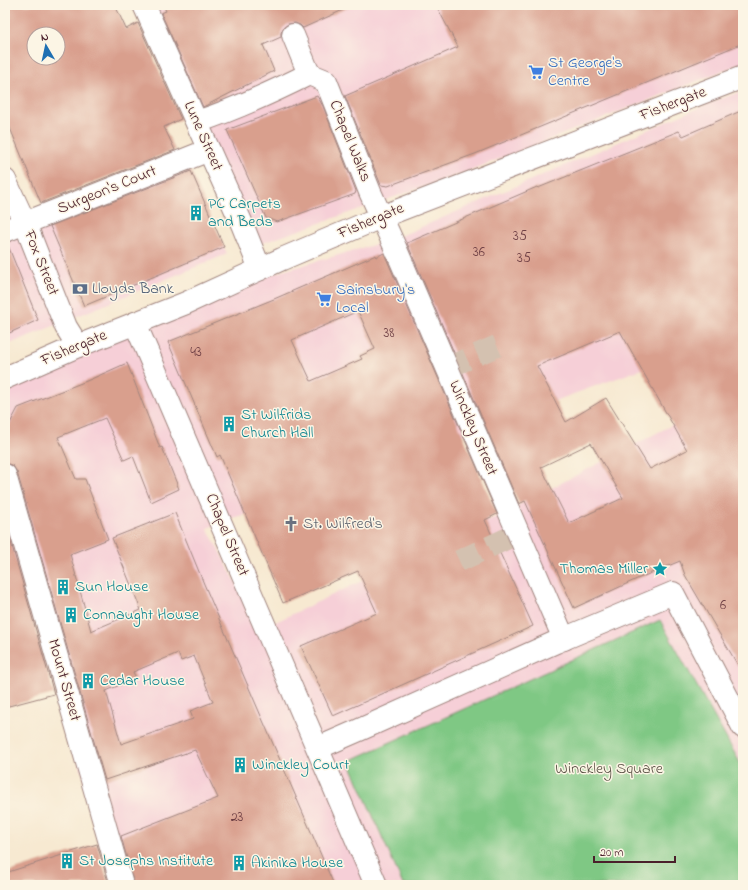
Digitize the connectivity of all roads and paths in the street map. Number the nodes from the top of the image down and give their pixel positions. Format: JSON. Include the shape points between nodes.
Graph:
{"nodes":[{"id":1,"x":144,"y":5,"type":"edge"},
{"id":2,"x":293,"y":35,"type":"dead end"},
{"id":3,"x":310,"y":74,"type":"junction"},
{"id":4,"x":743,"y":76,"type":"edge"},
{"id":5,"x":197,"y":122,"type":"junction"},
{"id":6,"x":209,"y":150,"type":"junction"},
{"id":7,"x":5,"y":180,"type":"edge"},
{"id":8,"x":381,"y":217,"type":"junction"},
{"id":9,"x":25,"y":223,"type":"junction"},
{"id":10,"x":5,"y":231,"type":"edge"},
{"id":11,"x":260,"y":269,"type":"junction"},
{"id":12,"x":135,"y":323,"type":"junction"},
{"id":13,"x":78,"y":346,"type":"junction"},
{"id":14,"x":5,"y":378,"type":"edge"},
{"id":15,"x":5,"y":475,"type":"edge"},
{"id":16,"x":564,"y":639,"type":"junction"},
{"id":17,"x":743,"y":726,"type":"edge"},
{"id":18,"x":318,"y":748,"type":"junction"},
{"id":19,"x":122,"y":885,"type":"edge"},
{"id":20,"x":376,"y":885,"type":"edge"}],
"edges":[{"from":1,"to":5,"type":"street","name":"Lune Street"},
{"from":2,"to":3,"type":"street"},
{"from":3,"to":5,"type":"street","via":[[273,92]]},
{"from":3,"to":8,"type":"street","name":"Chapel Walks","via":[[326,80]]},
{"from":4,"to":8,"type":"street","name":"Fishergate"},
{"from":5,"to":6,"type":"street","name":"Lune Street"},
{"from":6,"to":9,"type":"street","name":"Surgeon's Court"},
{"from":6,"to":11,"type":"street","name":"Lune Street"},
{"from":7,"to":9,"type":"street","name":"Fox Street"},
{"from":8,"to":11,"type":"street","name":"Fishergate"},
{"from":8,"to":16,"type":"street","name":"Winckley Street"},
{"from":9,"to":10,"type":"street","name":"Surgeon's Court"},
{"from":9,"to":13,"type":"street","name":"Fox Street","via":[[66,327]]},
{"from":11,"to":12,"type":"street","name":"Fishergate"},
{"from":12,"to":13,"type":"street","name":"Fishergate"},
{"from":12,"to":18,"type":"street","name":"Chapel Street"},
{"from":13,"to":14,"type":"street","name":"Fishergate"},
{"from":15,"to":19,"type":"street","name":"Mount Street"},
{"from":16,"to":17,"type":"street","via":[[673,593]]},
{"from":16,"to":18,"type":"street"},
{"from":18,"to":20,"type":"street"}]}
